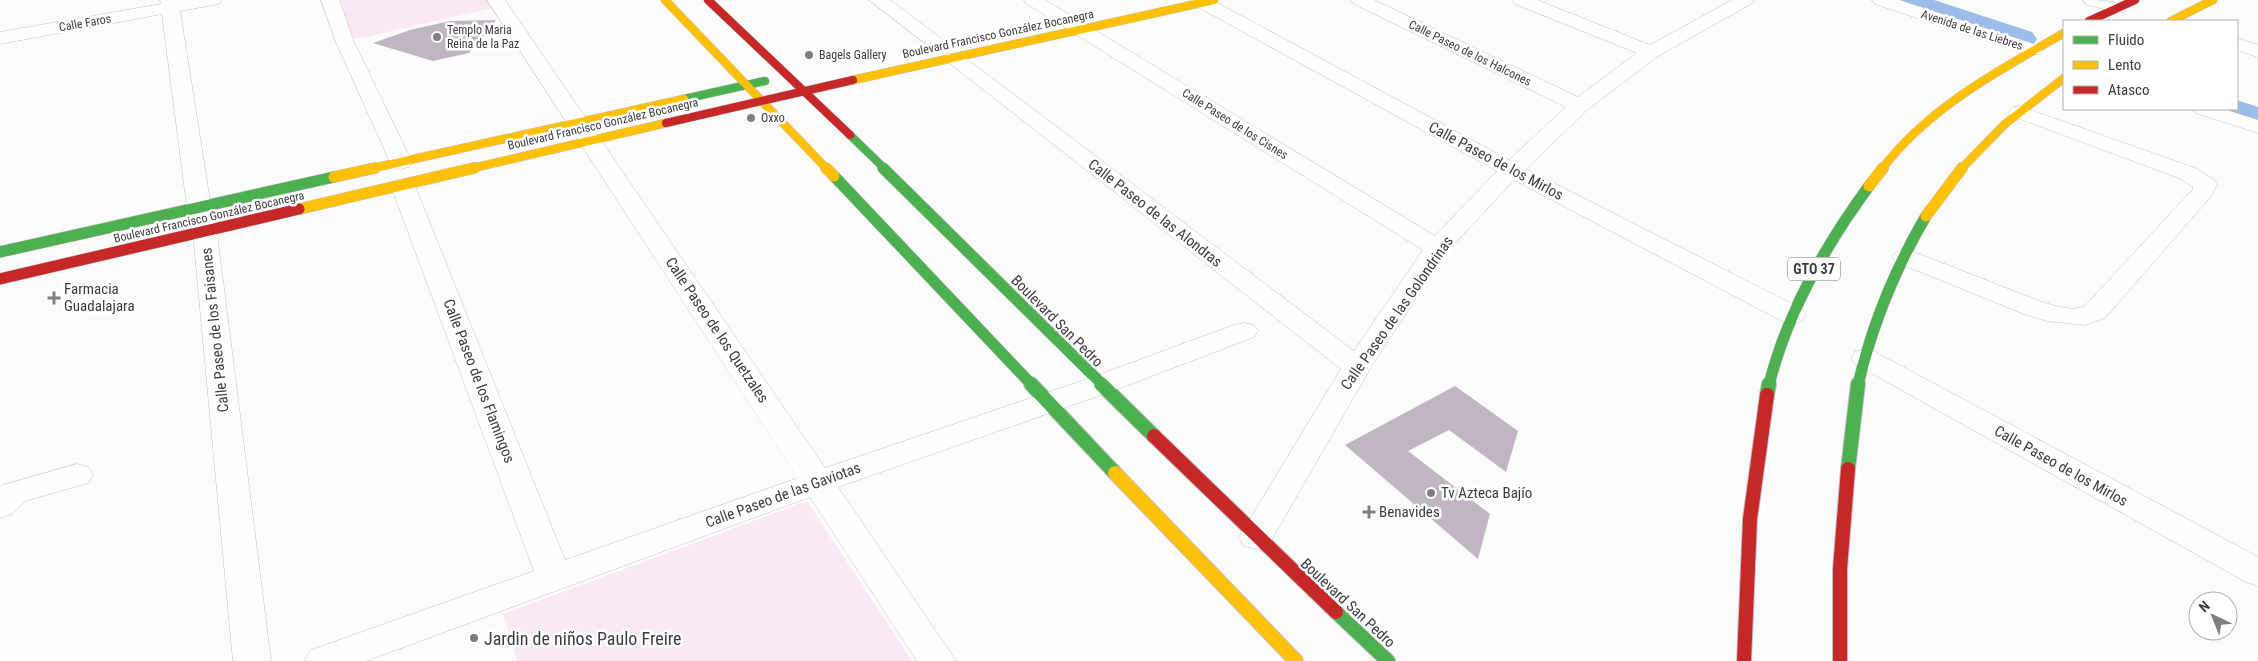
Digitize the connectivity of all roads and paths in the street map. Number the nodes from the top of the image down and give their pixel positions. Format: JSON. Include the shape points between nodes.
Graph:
{"nodes":[{"id":1,"x":213,"y":0,"type":"edge"},
{"id":2,"x":330,"y":0,"type":"edge"},
{"id":3,"x":496,"y":0,"type":"edge"},
{"id":4,"x":665,"y":0,"type":"edge"},
{"id":5,"x":708,"y":0,"type":"edge"},
{"id":6,"x":878,"y":0,"type":"edge"},
{"id":7,"x":1033,"y":0,"type":"edge"},
{"id":8,"x":1360,"y":0,"type":"edge"},
{"id":9,"x":1521,"y":0,"type":"edge"},
{"id":10,"x":1882,"y":0,"type":"edge"},
{"id":11,"x":1926,"y":0,"type":"edge"},
{"id":12,"x":2092,"y":0,"type":"edge"},
{"id":13,"x":2135,"y":0,"type":"edge"},
{"id":14,"x":2213,"y":0,"type":"edge"},
{"id":15,"x":1208,"y":1,"type":"edge"},
{"id":16,"x":1732,"y":2,"type":"edge"},
{"id":17,"x":169,"y":4,"type":"edge"},
{"id":18,"x":2118,"y":8,"type":"junction"},
{"id":19,"x":1058,"y":16,"type":"junction"},
{"id":20,"x":1040,"y":20,"type":"dead end"},
{"id":21,"x":2090,"y":20,"type":"edge"},
{"id":22,"x":2173,"y":20,"type":"edge"},
{"id":23,"x":1079,"y":21,"type":"junction"},
{"id":24,"x":2057,"y":37,"type":"edge"},
{"id":25,"x":0,"y":38,"type":"edge"},
{"id":26,"x":2238,"y":44,"type":"edge"},
{"id":27,"x":919,"y":47,"type":"dead end"},
{"id":28,"x":946,"y":47,"type":"junction"},
{"id":29,"x":2033,"y":50,"type":"junction"},
{"id":30,"x":2258,"y":51,"type":"edge"},
{"id":31,"x":1651,"y":52,"type":"junction"},
{"id":32,"x":794,"y":75,"type":"junction"},
{"id":33,"x":2063,"y":79,"type":"edge"},
{"id":34,"x":748,"y":85,"type":"junction"},
{"id":35,"x":805,"y":91,"type":"junction"},
{"id":36,"x":762,"y":101,"type":"junction"},
{"id":37,"x":2238,"y":102,"type":"edge"},
{"id":38,"x":1580,"y":106,"type":"junction"},
{"id":39,"x":2258,"y":109,"type":"edge"},
{"id":40,"x":2206,"y":110,"type":"edge"},
{"id":41,"x":2020,"y":112,"type":"junction"},
{"id":42,"x":2258,"y":127,"type":"edge"},
{"id":43,"x":584,"y":132,"type":"junction"},
{"id":44,"x":1511,"y":170,"type":"junction"},
{"id":45,"x":402,"y":174,"type":"junction"},
{"id":46,"x":202,"y":220,"type":"junction"},
{"id":47,"x":1437,"y":248,"type":"junction"},
{"id":48,"x":0,"y":252,"type":"edge"},
{"id":49,"x":1905,"y":257,"type":"junction"},
{"id":50,"x":0,"y":279,"type":"edge"},
{"id":51,"x":1792,"y":315,"type":"junction"},
{"id":52,"x":1244,"y":331,"type":"dead end"},
{"id":53,"x":1865,"y":358,"type":"junction"},
{"id":54,"x":1357,"y":367,"type":"junction"},
{"id":55,"x":1100,"y":385,"type":"junction"},
{"id":56,"x":1047,"y":402,"type":"junction"},
{"id":57,"x":77,"y":475,"type":"dead end"},
{"id":58,"x":819,"y":482,"type":"junction"},
{"id":59,"x":0,"y":506,"type":"edge"},
{"id":60,"x":1256,"y":537,"type":"junction"},
{"id":61,"x":2258,"y":573,"type":"edge"},
{"id":62,"x":554,"y":577,"type":"junction"},
{"id":63,"x":1379,"y":652,"type":"junction"},
{"id":64,"x":1844,"y":657,"type":"edge"},
{"id":65,"x":252,"y":661,"type":"edge"},
{"id":66,"x":324,"y":661,"type":"edge"},
{"id":67,"x":938,"y":661,"type":"edge"},
{"id":68,"x":1296,"y":661,"type":"edge"},
{"id":69,"x":1365,"y":661,"type":"edge"},
{"id":70,"x":1388,"y":661,"type":"edge"},
{"id":71,"x":1744,"y":661,"type":"edge"}],
"edges":[{"from":1,"to":17,"type":"street","name":"Calle Faros"},
{"from":2,"to":45,"type":"street","name":"Calle Paseo de los Flamingos","via":[[344,42]]},
{"from":3,"to":43,"type":"street","name":"Calle Paseo de los Quetzales"},
{"from":4,"to":34,"type":"main road"},
{"from":5,"to":32,"type":"main road","name":"Boulevard San Pedro"},
{"from":6,"to":28,"type":"street","name":"Calle Paseo de las Alondras"},
{"from":7,"to":19,"type":"street","name":"Calle Paseo de los Cisnes"},
{"from":8,"to":38,"type":"street","name":"Calle Paseo de los Halcones"},
{"from":9,"to":31,"type":"street"},
{"from":10,"to":29,"type":"street","name":"Avenida de las Liebres"},
{"from":11,"to":24,"type":"street"},
{"from":12,"to":18,"type":"street"},
{"from":13,"to":18,"type":"main road"},
{"from":14,"to":22,"type":"main road"},
{"from":15,"to":23,"type":"main road","name":"Boulevard Francisco González Bocanegra"},
{"from":15,"to":44,"type":"street","name":"Calle Paseo de los Mirlos"},
{"from":16,"to":31,"type":"street","name":"Calle Paseo de las Golondrinas"},
{"from":17,"to":25,"type":"street","name":"Calle Faros"},
{"from":17,"to":46,"type":"street","name":"Calle Paseo de los Faisanes"},
{"from":18,"to":21,"type":"main road"},
{"from":19,"to":20,"type":"main road","name":"Boulevard Francisco González Bocanegra"},
{"from":19,"to":23,"type":"street","name":"Calle Paseo de los Cisnes"},
{"from":23,"to":28,"type":"main road","name":"Boulevard Francisco González Bocanegra"},
{"from":23,"to":47,"type":"street","name":"Calle Paseo de los Cisnes"},
{"from":24,"to":29,"type":"main road","number":"GTO 37"},
{"from":26,"to":30,"type":"street"},
{"from":27,"to":28,"type":"main road","name":"Boulevard Francisco González Bocanegra"},
{"from":28,"to":35,"type":"main road","name":"Boulevard Francisco González Bocanegra"},
{"from":28,"to":54,"type":"street","name":"Calle Paseo de las Alondras"},
{"from":29,"to":51,"type":"main road","number":"GTO 37","via":[[1952,101],[1897,149],[1822,255]]},
{"from":31,"to":38,"type":"street","name":"Calle Paseo de las Golondrinas"},
{"from":32,"to":34,"type":"main road","name":"Boulevard Francisco González Bocanegra"},
{"from":32,"to":35,"type":"main road","name":"Boulevard San Pedro"},
{"from":33,"to":41,"type":"main road"},
{"from":34,"to":36,"type":"main road"},
{"from":34,"to":43,"type":"main road","name":"Boulevard Francisco González Bocanegra"},
{"from":35,"to":36,"type":"main road","name":"Boulevard Francisco González Bocanegra"},
{"from":35,"to":55,"type":"main road","name":"Boulevard San Pedro"},
{"from":36,"to":43,"type":"main road","name":"Boulevard Francisco González Bocanegra"},
{"from":36,"to":56,"type":"main road"},
{"from":37,"to":39,"type":"street"},
{"from":38,"to":44,"type":"street","name":"Calle Paseo de las Golondrinas"},
{"from":40,"to":42,"type":"street"},
{"from":41,"to":49,"type":"main road","via":[[1979,147],[1952,177]]},
{"from":41,"to":49,"type":"street","via":[[2187,172],[2205,184],[2204,190],[2095,312],[2085,317],[2057,315],[2033,308]]},
{"from":43,"to":45,"type":"main road","name":"Boulevard Francisco González Bocanegra"},
{"from":43,"to":45,"type":"main road","name":"Boulevard Francisco González Bocanegra"},
{"from":43,"to":58,"type":"street","name":"Calle Paseo de los Quetzales"},
{"from":44,"to":47,"type":"street","name":"Calle Paseo de las Golondrinas"},
{"from":44,"to":51,"type":"street","name":"Calle Paseo de los Mirlos"},
{"from":45,"to":46,"type":"main road","name":"Boulevard Francisco González Bocanegra"},
{"from":45,"to":46,"type":"main road","name":"Boulevard Francisco González Bocanegra"},
{"from":45,"to":62,"type":"street","name":"Calle Paseo de los Flamingos"},
{"from":46,"to":48,"type":"main road","name":"Boulevard Francisco González Bocanegra"},
{"from":46,"to":50,"type":"main road","name":"Boulevard Francisco González Bocanegra"},
{"from":46,"to":65,"type":"street","name":"Calle Paseo de los Faisanes"},
{"from":47,"to":54,"type":"street","name":"Calle Paseo de las Golondrinas"},
{"from":49,"to":53,"type":"main road"},
{"from":51,"to":71,"type":"main road","number":"GTO 37","via":[[1768,387],[1750,519]]},
{"from":52,"to":55,"type":"street","name":"Calle Paseo de las Gaviotas"},
{"from":53,"to":61,"type":"street","name":"Calle Paseo de los Mirlos"},
{"from":53,"to":64,"type":"main road","via":[[1852,424],[1839,564]]},
{"from":54,"to":60,"type":"street","name":"Calle Paseo de las Golondrinas"},
{"from":55,"to":56,"type":"street","name":"Calle Paseo de las Gaviotas"},
{"from":55,"to":60,"type":"main road","name":"Boulevard San Pedro"},
{"from":56,"to":58,"type":"street","name":"Calle Paseo de las Gaviotas"},
{"from":56,"to":68,"type":"main road"},
{"from":57,"to":59,"type":"street","via":[[14,493]]},
{"from":58,"to":62,"type":"street","name":"Calle Paseo de las Gaviotas"},
{"from":58,"to":67,"type":"street","name":"Calle Paseo de los Quetzales"},
{"from":60,"to":63,"type":"main road","name":"Boulevard San Pedro"},
{"from":62,"to":66,"type":"street","name":"Calle Paseo de las Gaviotas"},
{"from":63,"to":69,"type":"main road"},
{"from":63,"to":70,"type":"main road","name":"Boulevard San Pedro"}]}
